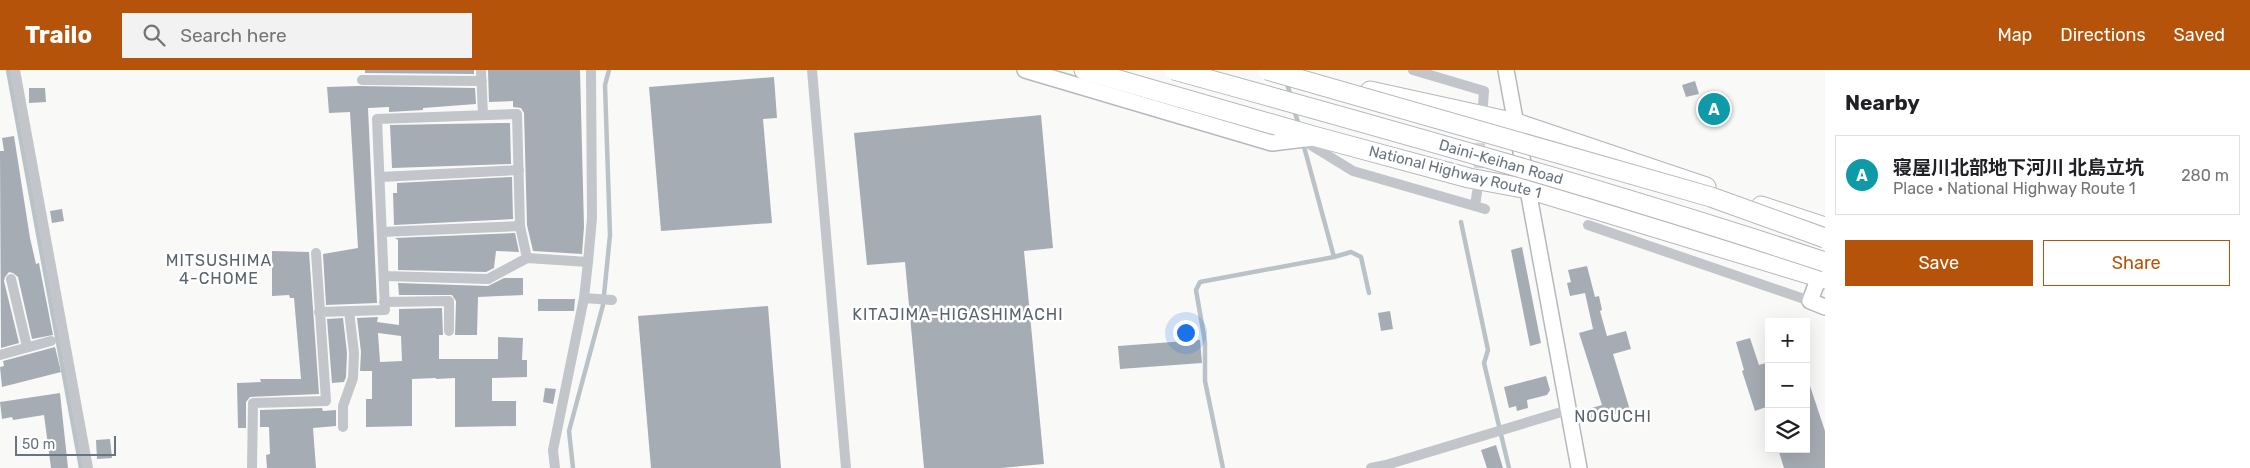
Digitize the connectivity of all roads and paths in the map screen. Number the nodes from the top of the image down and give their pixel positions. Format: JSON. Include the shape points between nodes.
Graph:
{"nodes":[{"id":1,"x":16,"y":70,"type":"edge"},
{"id":2,"x":481,"y":70,"type":"edge"},
{"id":3,"x":591,"y":70,"type":"edge"},
{"id":4,"x":812,"y":70,"type":"edge"},
{"id":5,"x":1025,"y":70,"type":"edge"},
{"id":6,"x":1084,"y":70,"type":"edge"},
{"id":7,"x":1115,"y":70,"type":"edge"},
{"id":8,"x":1174,"y":70,"type":"edge"},
{"id":9,"x":1267,"y":70,"type":"edge"},
{"id":10,"x":1297,"y":70,"type":"edge"},
{"id":11,"x":1413,"y":70,"type":"edge"},
{"id":12,"x":1506,"y":70,"type":"edge"},
{"id":13,"x":362,"y":80,"type":"dead end"},
{"id":14,"x":482,"y":81,"type":"junction"},
{"id":15,"x":1138,"y":94,"type":"junction"},
{"id":16,"x":1483,"y":105,"type":"dead end"},
{"id":17,"x":483,"y":115,"type":"junction"},
{"id":18,"x":1516,"y":123,"type":"junction"},
{"id":19,"x":1305,"y":136,"type":"junction"},
{"id":20,"x":519,"y":170,"type":"junction"},
{"id":21,"x":380,"y":177,"type":"junction"},
{"id":22,"x":1528,"y":189,"type":"junction"},
{"id":23,"x":1477,"y":192,"type":"tunnel mouth"},
{"id":24,"x":1588,"y":225,"type":"dead end"},
{"id":25,"x":520,"y":226,"type":"junction"},
{"id":26,"x":1825,"y":227,"type":"edge"},
{"id":27,"x":382,"y":232,"type":"junction"},
{"id":28,"x":1825,"y":238,"type":"edge"},
{"id":29,"x":316,"y":253,"type":"dead end"},
{"id":30,"x":528,"y":258,"type":"junction"},
{"id":31,"x":588,"y":262,"type":"junction"},
{"id":32,"x":1824,"y":270,"type":"edge"},
{"id":33,"x":384,"y":276,"type":"junction"},
{"id":34,"x":11,"y":279,"type":"dead end"},
{"id":35,"x":584,"y":298,"type":"junction"},
{"id":36,"x":612,"y":300,"type":"dead end"},
{"id":37,"x":1810,"y":301,"type":"junction"},
{"id":38,"x":384,"y":302,"type":"junction"},
{"id":39,"x":1825,"y":307,"type":"edge"},
{"id":40,"x":349,"y":311,"type":"junction"},
{"id":41,"x":319,"y":312,"type":"junction"},
{"id":42,"x":449,"y":330,"type":"dead end"},
{"id":43,"x":51,"y":341,"type":"dead end"},
{"id":44,"x":27,"y":347,"type":"junction"},
{"id":45,"x":0,"y":355,"type":"edge"},
{"id":46,"x":1568,"y":410,"type":"junction"},
{"id":47,"x":343,"y":427,"type":"dead end"},
{"id":48,"x":88,"y":468,"type":"edge"},
{"id":49,"x":252,"y":468,"type":"edge"},
{"id":50,"x":555,"y":468,"type":"edge"},
{"id":51,"x":846,"y":468,"type":"edge"},
{"id":52,"x":1371,"y":468,"type":"edge"},
{"id":53,"x":1579,"y":468,"type":"edge"}],
"edges":[{"from":1,"to":48,"type":"street"},
{"from":2,"to":14,"type":"street"},
{"from":3,"to":31,"type":"street","via":[[592,218]]},
{"from":4,"to":51,"type":"street"},
{"from":5,"to":15,"type":"street"},
{"from":6,"to":15,"type":"highway","name":"National Highway Route 1"},
{"from":7,"to":15,"type":"street","via":[[1139,79]]},
{"from":8,"to":32,"type":"highway","name":"Daini-Keihan Road","bridge":true,"via":[[1505,162],[1703,222]]},
{"from":9,"to":28,"type":"highway","name":"Daini-Keihan Road","bridge":true,"via":[[1711,197]]},
{"from":10,"to":18,"type":"highway","via":[[1380,94]]},
{"from":11,"to":16,"type":"street","via":[[1484,91]]},
{"from":12,"to":18,"type":"street"},
{"from":13,"to":14,"type":"street"},
{"from":14,"to":17,"type":"street"},
{"from":15,"to":19,"type":"highway","name":"National Highway Route 1"},
{"from":17,"to":20,"type":"street","via":[[517,114]]},
{"from":17,"to":21,"type":"street","via":[[377,119]]},
{"from":18,"to":22,"type":"street"},
{"from":18,"to":26,"type":"highway"},
{"from":19,"to":22,"type":"highway","name":"National Highway Route 1","via":[[1469,178]]},
{"from":19,"to":23,"type":"street","via":[[1352,171],[1480,208]]},
{"from":20,"to":21,"type":"street"},
{"from":20,"to":25,"type":"street"},
{"from":21,"to":27,"type":"street"},
{"from":22,"to":32,"type":"highway","name":"National Highway Route 1"},
{"from":22,"to":46,"type":"street"},
{"from":24,"to":37,"type":"street"},
{"from":25,"to":27,"type":"street"},
{"from":25,"to":30,"type":"street"},
{"from":27,"to":33,"type":"street"},
{"from":29,"to":41,"type":"street"},
{"from":30,"to":31,"type":"street"},
{"from":30,"to":33,"type":"street","via":[[488,279]]},
{"from":31,"to":35,"type":"street"},
{"from":32,"to":37,"type":"street"},
{"from":33,"to":38,"type":"street"},
{"from":34,"to":44,"type":"street"},
{"from":35,"to":36,"type":"street"},
{"from":35,"to":50,"type":"street","via":[[553,450]]},
{"from":37,"to":39,"type":"street"},
{"from":38,"to":40,"type":"street","via":[[385,310]]},
{"from":38,"to":42,"type":"street","via":[[449,301]]},
{"from":40,"to":41,"type":"street"},
{"from":40,"to":47,"type":"street","via":[[354,378],[343,406]]},
{"from":41,"to":49,"type":"street","via":[[326,401],[253,403]]},
{"from":43,"to":44,"type":"street"},
{"from":44,"to":45,"type":"street"},
{"from":46,"to":52,"type":"street"},
{"from":46,"to":53,"type":"street"}]}
